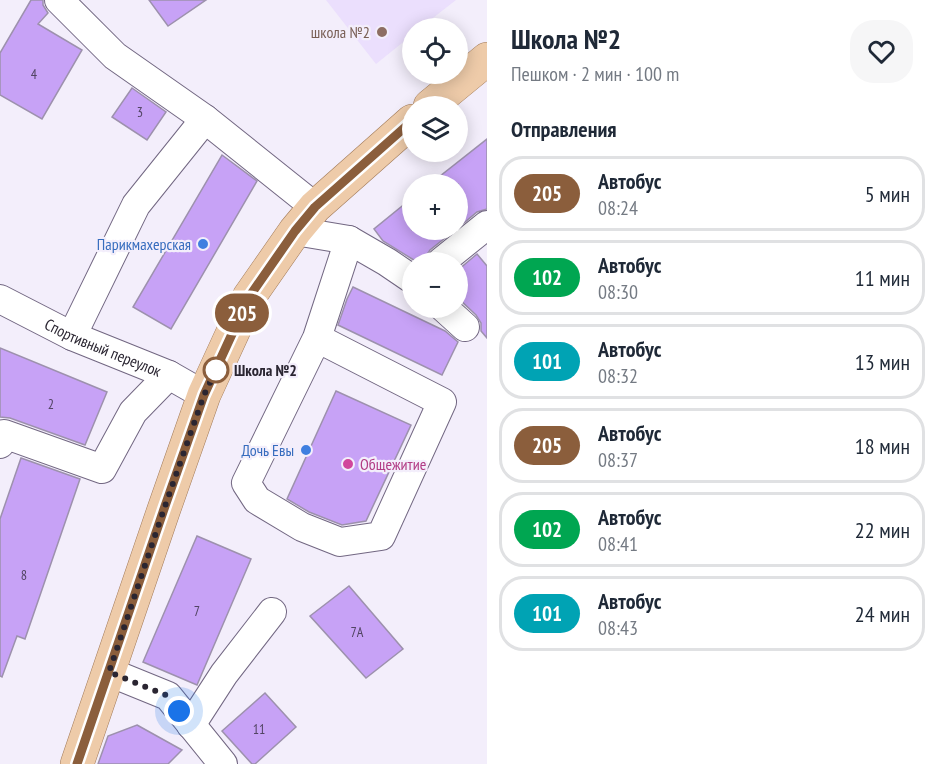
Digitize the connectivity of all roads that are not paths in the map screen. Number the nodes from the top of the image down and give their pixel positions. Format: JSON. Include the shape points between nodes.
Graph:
{"nodes":[{"id":1,"x":59,"y":0,"type":"edge"},
{"id":2,"x":487,"y":59,"type":"edge"},
{"id":3,"x":442,"y":96,"type":"edge"},
{"id":4,"x":205,"y":119,"type":"junction"},
{"id":5,"x":402,"y":130,"type":"edge"},
{"id":6,"x":315,"y":207,"type":"junction"},
{"id":7,"x":487,"y":225,"type":"edge"},
{"id":8,"x":295,"y":231,"type":"junction"},
{"id":9,"x":349,"y":240,"type":"junction"},
{"id":10,"x":453,"y":252,"type":"edge"},
{"id":11,"x":402,"y":272,"type":"edge"},
{"id":12,"x":0,"y":300,"type":"edge"},
{"id":13,"x":455,"y":318,"type":"edge"},
{"id":14,"x":465,"y":327,"type":"dead end"},
{"id":15,"x":72,"y":336,"type":"junction"},
{"id":16,"x":317,"y":338,"type":"junction"},
{"id":17,"x":169,"y":375,"type":"junction"},
{"id":18,"x":204,"y":395,"type":"junction"},
{"id":19,"x":0,"y":444,"type":"edge"},
{"id":20,"x":272,"y":612,"type":"dead end"},
{"id":21,"x":109,"y":672,"type":"junction"},
{"id":22,"x":191,"y":725,"type":"junction"},
{"id":23,"x":213,"y":759,"type":"edge"},
{"id":24,"x":77,"y":764,"type":"edge"}],
"edges":[{"from":1,"to":4,"type":"street","via":[[115,56]]},
{"from":2,"to":3,"type":"main road"},
{"from":4,"to":6,"type":"street"},
{"from":4,"to":15,"type":"street","via":[[136,205]]},
{"from":5,"to":6,"type":"main road"},
{"from":6,"to":8,"type":"main road"},
{"from":7,"to":10,"type":"street"},
{"from":8,"to":9,"type":"street"},
{"from":8,"to":18,"type":"main road","via":[[249,297]]},
{"from":9,"to":11,"type":"street"},
{"from":9,"to":16,"type":"street"},
{"from":12,"to":15,"type":"street","name":"Спортивный переулок"},
{"from":13,"to":14,"type":"street"},
{"from":15,"to":17,"type":"street","name":"Спортивный переулок"},
{"from":16,"to":16,"type":"street","via":[[442,402],[381,536],[340,542],[302,527],[256,500],[246,483]]},
{"from":17,"to":18,"type":"street","name":"Спортивный переулок"},
{"from":17,"to":19,"type":"street","via":[[133,412],[102,469],[4,434]]},
{"from":18,"to":21,"type":"main road"},
{"from":20,"to":22,"type":"street"},
{"from":21,"to":22,"type":"street","via":[[168,696]]},
{"from":21,"to":24,"type":"main road"},
{"from":22,"to":23,"type":"street"}]}
